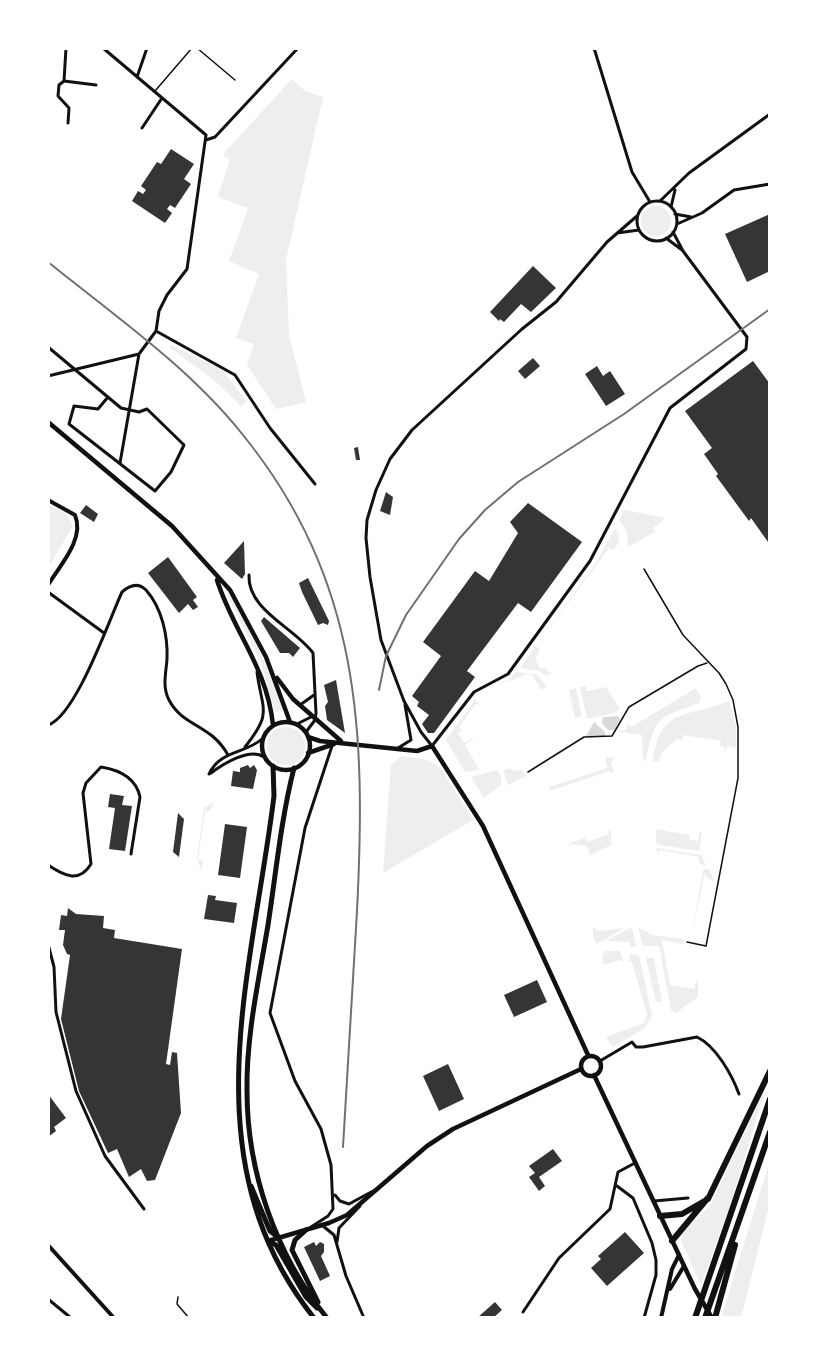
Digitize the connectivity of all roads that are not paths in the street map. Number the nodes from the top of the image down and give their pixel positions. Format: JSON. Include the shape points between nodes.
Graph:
{"nodes":[{"id":1,"x":66,"y":48,"type":"edge"},
{"id":2,"x":103,"y":48,"type":"edge"},
{"id":3,"x":147,"y":48,"type":"edge"},
{"id":4,"x":192,"y":48,"type":"edge"},
{"id":5,"x":197,"y":48,"type":"edge"},
{"id":6,"x":298,"y":48,"type":"edge"},
{"id":7,"x":594,"y":48,"type":"edge"},
{"id":8,"x":137,"y":77,"type":"junction"},
{"id":9,"x":235,"y":80,"type":"dead end"},
{"id":10,"x":64,"y":81,"type":"junction"},
{"id":11,"x":96,"y":85,"type":"dead end"},
{"id":12,"x":154,"y":92,"type":"junction"},
{"id":13,"x":162,"y":98,"type":"junction"},
{"id":14,"x":770,"y":114,"type":"edge"},
{"id":15,"x":68,"y":123,"type":"dead end"},
{"id":16,"x":142,"y":128,"type":"dead end"},
{"id":17,"x":206,"y":140,"type":"junction"},
{"id":18,"x":770,"y":184,"type":"edge"},
{"id":19,"x":675,"y":189,"type":"junction"},
{"id":20,"x":660,"y":201,"type":"junction"},
{"id":21,"x":650,"y":202,"type":"junction"},
{"id":22,"x":671,"y":207,"type":"junction"},
{"id":23,"x":675,"y":214,"type":"junction"},
{"id":24,"x":637,"y":216,"type":"junction"},
{"id":25,"x":693,"y":217,"type":"junction"},
{"id":26,"x":676,"y":224,"type":"junction"},
{"id":27,"x":639,"y":230,"type":"junction"},
{"id":28,"x":673,"y":232,"type":"junction"},
{"id":29,"x":615,"y":234,"type":"junction"},
{"id":30,"x":666,"y":238,"type":"junction"},
{"id":31,"x":683,"y":251,"type":"junction"},
{"id":32,"x":155,"y":332,"type":"junction"},
{"id":33,"x":48,"y":347,"type":"edge"},
{"id":34,"x":139,"y":354,"type":"junction"},
{"id":35,"x":75,"y":370,"type":"junction"},
{"id":36,"x":48,"y":376,"type":"edge"},
{"id":37,"x":108,"y":397,"type":"junction"},
{"id":38,"x":129,"y":408,"type":"junction"},
{"id":39,"x":48,"y":422,"type":"edge"},
{"id":40,"x":120,"y":463,"type":"junction"},
{"id":41,"x":315,"y":484,"type":"dead end"},
{"id":42,"x":48,"y":500,"type":"edge"},
{"id":43,"x":249,"y":575,"type":"dead end"},
{"id":44,"x":216,"y":578,"type":"junction"},
{"id":45,"x":48,"y":585,"type":"edge"},
{"id":46,"x":48,"y":592,"type":"edge"},
{"id":47,"x":104,"y":633,"type":"junction"},
{"id":48,"x":266,"y":657,"type":"junction"},
{"id":49,"x":256,"y":662,"type":"junction"},
{"id":50,"x":314,"y":695,"type":"junction"},
{"id":51,"x":405,"y":701,"type":"junction"},
{"id":52,"x":300,"y":705,"type":"junction"},
{"id":53,"x":315,"y":716,"type":"junction"},
{"id":54,"x":291,"y":722,"type":"junction"},
{"id":55,"x":273,"y":724,"type":"junction"},
{"id":56,"x":297,"y":724,"type":"junction"},
{"id":57,"x":48,"y":725,"type":"edge"},
{"id":58,"x":307,"y":735,"type":"junction"},
{"id":59,"x":262,"y":738,"type":"junction"},
{"id":60,"x":343,"y":742,"type":"junction"},
{"id":61,"x":333,"y":744,"type":"junction"},
{"id":62,"x":432,"y":746,"type":"junction"},
{"id":63,"x":245,"y":747,"type":"junction"},
{"id":64,"x":405,"y":747,"type":"junction"},
{"id":65,"x":308,"y":753,"type":"junction"},
{"id":66,"x":228,"y":755,"type":"junction"},
{"id":67,"x":264,"y":757,"type":"junction"},
{"id":68,"x":273,"y":766,"type":"junction"},
{"id":69,"x":294,"y":768,"type":"junction"},
{"id":70,"x":131,"y":854,"type":"dead end"},
{"id":71,"x":48,"y":865,"type":"edge"},
{"id":72,"x":48,"y":944,"type":"edge"},
{"id":73,"x":588,"y":1055,"type":"junction"},
{"id":74,"x":600,"y":1061,"type":"junction"},
{"id":75,"x":581,"y":1069,"type":"junction"},
{"id":76,"x":770,"y":1071,"type":"edge"},
{"id":77,"x":594,"y":1075,"type":"junction"},
{"id":78,"x":739,"y":1094,"type":"dead end"},
{"id":79,"x":770,"y":1099,"type":"edge"},
{"id":80,"x":770,"y":1132,"type":"edge"},
{"id":81,"x":635,"y":1163,"type":"junction"},
{"id":82,"x":248,"y":1180,"type":"junction"},
{"id":83,"x":617,"y":1186,"type":"junction"},
{"id":84,"x":377,"y":1189,"type":"junction"},
{"id":85,"x":334,"y":1193,"type":"junction"},
{"id":86,"x":688,"y":1198,"type":"dead end"},
{"id":87,"x":708,"y":1199,"type":"junction"},
{"id":88,"x":363,"y":1202,"type":"junction"},
{"id":89,"x":653,"y":1202,"type":"junction"},
{"id":90,"x":144,"y":1209,"type":"dead end"},
{"id":91,"x":660,"y":1216,"type":"junction"},
{"id":92,"x":321,"y":1226,"type":"junction"},
{"id":93,"x":739,"y":1227,"type":"junction"},
{"id":94,"x":307,"y":1230,"type":"junction"},
{"id":95,"x":279,"y":1238,"type":"junction"},
{"id":96,"x":268,"y":1241,"type":"junction"},
{"id":97,"x":672,"y":1241,"type":"junction"},
{"id":98,"x":337,"y":1243,"type":"junction"},
{"id":99,"x":48,"y":1245,"type":"edge"},
{"id":100,"x":679,"y":1255,"type":"junction"},
{"id":101,"x":684,"y":1266,"type":"junction"},
{"id":102,"x":668,"y":1292,"type":"junction"},
{"id":103,"x":178,"y":1297,"type":"dead end"},
{"id":104,"x":48,"y":1299,"type":"edge"},
{"id":105,"x":320,"y":1309,"type":"junction"},
{"id":106,"x":523,"y":1312,"type":"dead end"},
{"id":107,"x":71,"y":1318,"type":"edge"},
{"id":108,"x":114,"y":1318,"type":"edge"},
{"id":109,"x":189,"y":1318,"type":"edge"},
{"id":110,"x":314,"y":1318,"type":"edge"},
{"id":111,"x":327,"y":1318,"type":"edge"},
{"id":112,"x":364,"y":1318,"type":"edge"},
{"id":113,"x":644,"y":1318,"type":"edge"},
{"id":114,"x":661,"y":1318,"type":"edge"},
{"id":115,"x":695,"y":1318,"type":"edge"},
{"id":116,"x":705,"y":1318,"type":"edge"},
{"id":117,"x":713,"y":1318,"type":"edge"}],
"edges":[{"from":1,"to":10,"type":"street"},
{"from":2,"to":8,"type":"street"},
{"from":3,"to":8,"type":"street"},
{"from":4,"to":12,"type":"lane"},
{"from":5,"to":9,"type":"lane"},
{"from":6,"to":17,"type":"street","via":[[215,137]]},
{"from":7,"to":21,"type":"street","via":[[629,162]]},
{"from":8,"to":12,"type":"street"},
{"from":10,"to":11,"type":"street"},
{"from":10,"to":15,"type":"street","via":[[59,85],[58,96],[69,108]]},
{"from":12,"to":13,"type":"street"},
{"from":13,"to":16,"type":"street"},
{"from":13,"to":17,"type":"street","via":[[206,135]]},
{"from":14,"to":19,"type":"street","via":[[688,173]]},
{"from":17,"to":32,"type":"street","via":[[187,269],[163,303]]},
{"from":18,"to":25,"type":"street","via":[[734,190]]},
{"from":19,"to":20,"type":"street"},
{"from":19,"to":22,"type":"street"},
{"from":20,"to":21,"type":"street"},
{"from":20,"to":22,"type":"street"},
{"from":21,"to":24,"type":"street"},
{"from":22,"to":23,"type":"street"},
{"from":23,"to":25,"type":"street"},
{"from":23,"to":26,"type":"street"},
{"from":24,"to":27,"type":"street"},
{"from":24,"to":29,"type":"street"},
{"from":25,"to":26,"type":"street"},
{"from":26,"to":28,"type":"street"},
{"from":27,"to":29,"type":"street"},
{"from":27,"to":30,"type":"street","via":[[648,239]]},
{"from":28,"to":30,"type":"street"},
{"from":28,"to":31,"type":"street"},
{"from":29,"to":51,"type":"street","via":[[556,302],[412,430],[384,472],[367,520],[367,559],[383,648]]},
{"from":30,"to":31,"type":"street"},
{"from":31,"to":62,"type":"street","via":[[742,329],[747,343],[742,354],[670,408],[590,561],[508,674],[474,692]]},
{"from":32,"to":34,"type":"street"},
{"from":32,"to":41,"type":"street","via":[[235,375],[270,428]]},
{"from":33,"to":35,"type":"street"},
{"from":34,"to":35,"type":"street"},
{"from":34,"to":38,"type":"street"},
{"from":35,"to":36,"type":"street"},
{"from":35,"to":37,"type":"street"},
{"from":37,"to":38,"type":"street","via":[[121,408]]},
{"from":37,"to":40,"type":"street","via":[[98,409],[75,406],[69,424]]},
{"from":38,"to":40,"type":"street"},
{"from":38,"to":40,"type":"street","via":[[139,412],[147,409],[184,445],[171,472],[155,491]]},
{"from":39,"to":44,"type":"main road","via":[[172,526]]},
{"from":42,"to":45,"type":"street","via":[[75,514],[79,528]]},
{"from":43,"to":50,"type":"street","via":[[248,584],[260,604],[314,653]]},
{"from":44,"to":48,"type":"main road","via":[[230,590]]},
{"from":44,"to":49,"type":"main road"},
{"from":46,"to":47,"type":"street"},
{"from":47,"to":57,"type":"street","via":[[86,679],[57,722]]},
{"from":47,"to":66,"type":"street","via":[[122,592],[138,585],[149,594],[166,634],[165,687],[169,702],[184,719],[214,735]]},
{"from":48,"to":52,"type":"main road","via":[[279,682]]},
{"from":48,"to":54,"type":"main road"},
{"from":49,"to":55,"type":"main road"},
{"from":49,"to":63,"type":"street","via":[[265,713]]},
{"from":50,"to":52,"type":"street"},
{"from":50,"to":53,"type":"street"},
{"from":51,"to":62,"type":"street"},
{"from":51,"to":64,"type":"street","via":[[412,734]]},
{"from":52,"to":53,"type":"main road"},
{"from":53,"to":56,"type":"street"},
{"from":53,"to":58,"type":"street"},
{"from":53,"to":60,"type":"main road"},
{"from":54,"to":55,"type":"main road"},
{"from":54,"to":56,"type":"main road"},
{"from":55,"to":59,"type":"main road"},
{"from":56,"to":58,"type":"main road"},
{"from":58,"to":60,"type":"main road"},
{"from":58,"to":65,"type":"main road"},
{"from":59,"to":63,"type":"street"},
{"from":59,"to":67,"type":"main road"},
{"from":60,"to":61,"type":"main road"},
{"from":60,"to":64,"type":"main road"},
{"from":61,"to":65,"type":"main road"},
{"from":61,"to":85,"type":"street","via":[[305,828],[270,1013],[295,1082],[321,1129]]},
{"from":62,"to":64,"type":"main road","via":[[419,751]]},
{"from":62,"to":73,"type":"main road","via":[[483,826]]},
{"from":63,"to":66,"type":"street"},
{"from":65,"to":69,"type":"main road"},
{"from":66,"to":67,"type":"street","via":[[214,764],[209,774],[253,753]]},
{"from":67,"to":68,"type":"main road"},
{"from":68,"to":69,"type":"main road"},
{"from":68,"to":82,"type":"main road","via":[[274,796],[238,1055],[238,1121]]},
{"from":69,"to":95,"type":"main road","via":[[247,1075],[254,1164]]},
{"from":70,"to":71,"type":"street","via":[[138,789],[121,772],[101,767],[86,783],[83,793],[91,864],[75,877]]},
{"from":72,"to":90,"type":"street","via":[[54,967],[56,1012],[76,1091],[105,1156]]},
{"from":73,"to":74,"type":"main road"},
{"from":73,"to":75,"type":"main road","via":[[582,1060]]},
{"from":74,"to":77,"type":"main road","via":[[600,1069]]},
{"from":74,"to":78,"type":"street","via":[[632,1042],[643,1047],[697,1037],[704,1040],[728,1071]]},
{"from":75,"to":77,"type":"main road"},
{"from":75,"to":84,"type":"main road","via":[[453,1130],[427,1146]]},
{"from":76,"to":87,"type":"highway"},
{"from":77,"to":81,"type":"main road"},
{"from":79,"to":115,"type":"highway"},
{"from":80,"to":93,"type":"highway"},
{"from":81,"to":83,"type":"street","via":[[618,1172]]},
{"from":81,"to":89,"type":"main road"},
{"from":82,"to":95,"type":"main road","via":[[270,1231]]},
{"from":82,"to":96,"type":"main road"},
{"from":83,"to":106,"type":"street","via":[[610,1209],[559,1258]]},
{"from":83,"to":113,"type":"street","via":[[633,1198],[656,1260],[656,1275]]},
{"from":84,"to":85,"type":"street","via":[[349,1204]]},
{"from":84,"to":88,"type":"main road"},
{"from":85,"to":94,"type":"street","via":[[331,1213]]},
{"from":86,"to":89,"type":"street"},
{"from":87,"to":91,"type":"highway","via":[[682,1214]]},
{"from":87,"to":97,"type":"highway"},
{"from":88,"to":92,"type":"main road","via":[[347,1215]]},
{"from":88,"to":98,"type":"street","via":[[339,1228]]},
{"from":89,"to":91,"type":"main road"},
{"from":91,"to":97,"type":"main road"},
{"from":92,"to":94,"type":"main road"},
{"from":92,"to":98,"type":"street","via":[[332,1231]]},
{"from":93,"to":116,"type":"highway"},
{"from":93,"to":117,"type":"highway"},
{"from":94,"to":95,"type":"main road"},
{"from":94,"to":105,"type":"main road","via":[[295,1240],[292,1250]]},
{"from":95,"to":96,"type":"main road"},
{"from":95,"to":105,"type":"main road"},
{"from":96,"to":105,"type":"main road","via":[[276,1245],[306,1296]]},
{"from":96,"to":110,"type":"main road","via":[[296,1294]]},
{"from":97,"to":100,"type":"main road"},
{"from":98,"to":112,"type":"street"},
{"from":99,"to":108,"type":"street"},
{"from":100,"to":101,"type":"main road"},
{"from":100,"to":102,"type":"street"},
{"from":101,"to":102,"type":"street"},
{"from":101,"to":117,"type":"main road"},
{"from":102,"to":114,"type":"street"},
{"from":103,"to":109,"type":"lane","via":[[177,1305]]},
{"from":104,"to":107,"type":"street"},
{"from":105,"to":111,"type":"main road"}]}
